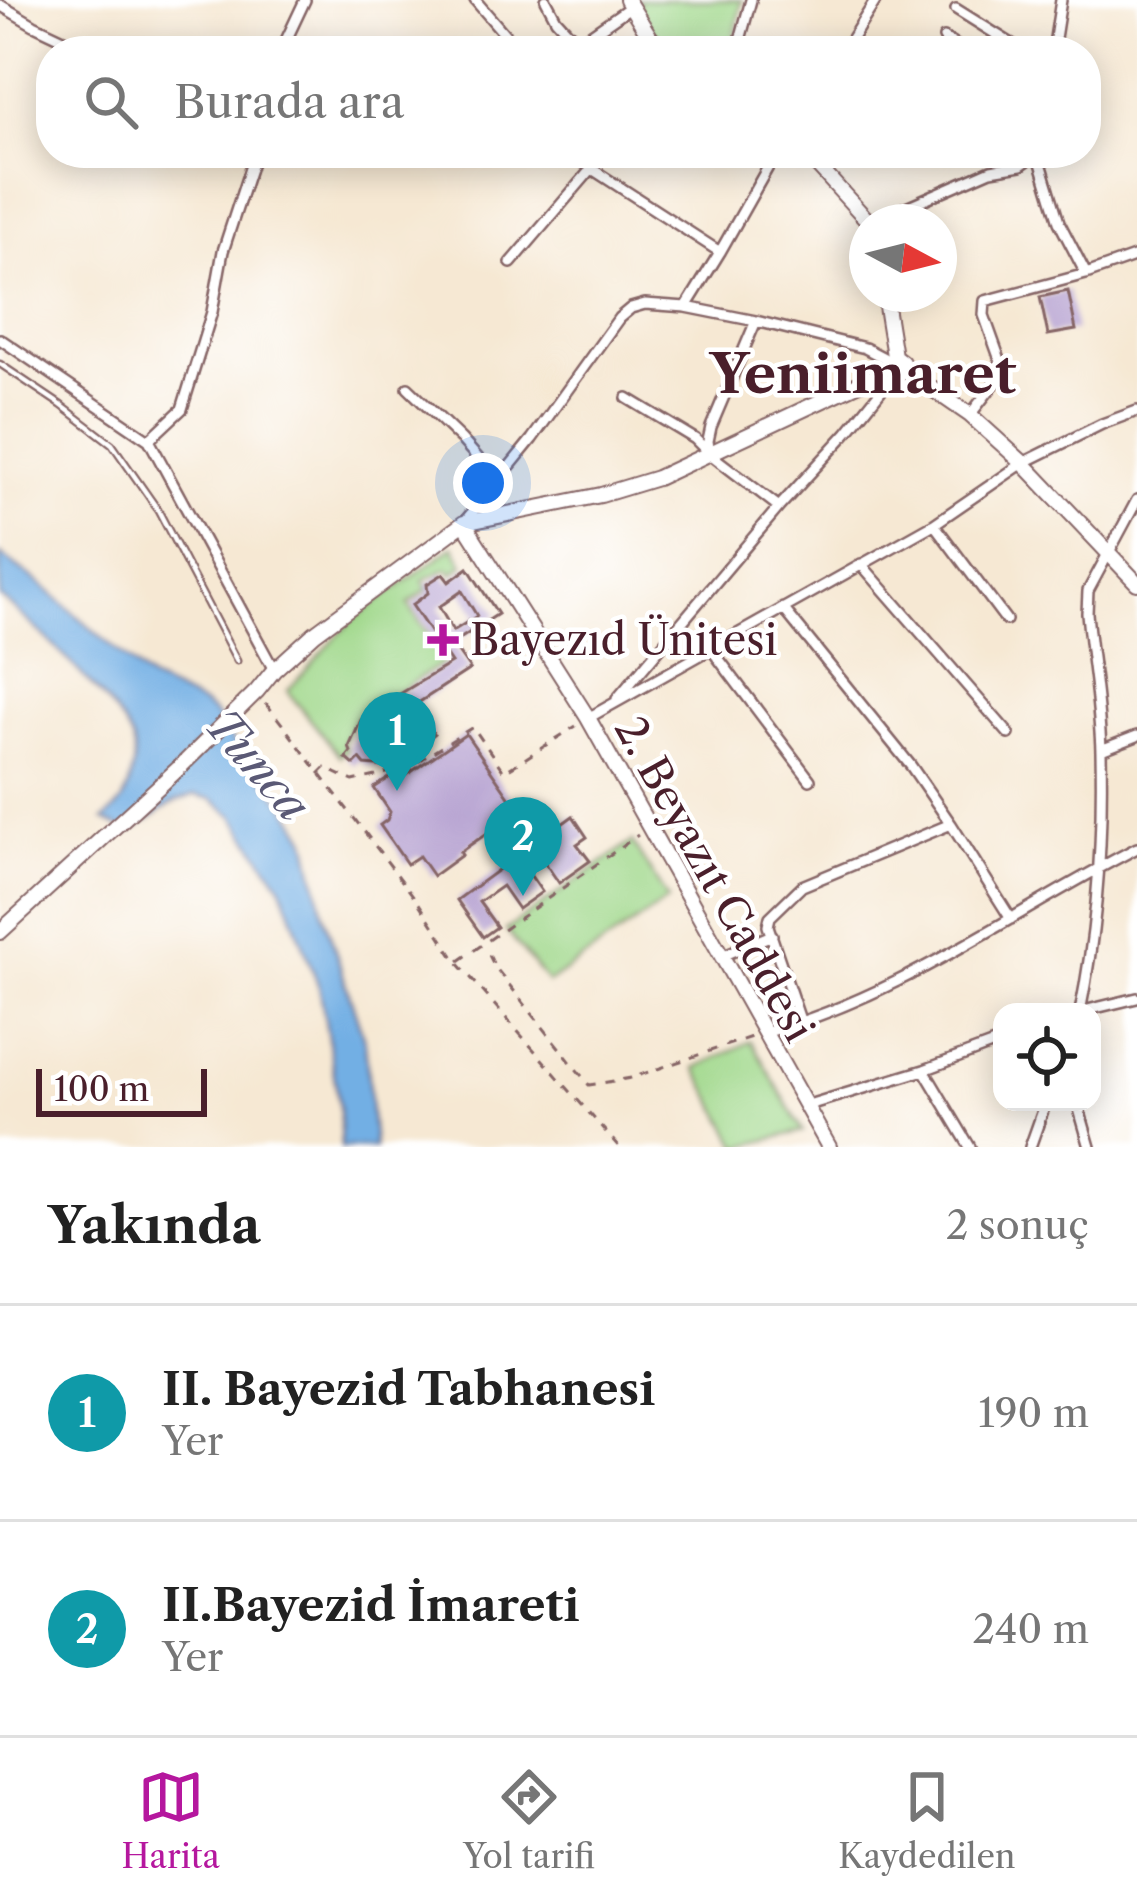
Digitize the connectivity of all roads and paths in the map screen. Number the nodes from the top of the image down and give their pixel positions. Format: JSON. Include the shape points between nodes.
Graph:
{"nodes":[{"id":1,"x":305,"y":0,"type":"edge"},
{"id":2,"x":476,"y":0,"type":"edge"},
{"id":3,"x":545,"y":0,"type":"edge"},
{"id":4,"x":751,"y":0,"type":"edge"},
{"id":5,"x":876,"y":0,"type":"edge"},
{"id":6,"x":1060,"y":0,"type":"edge"},
{"id":7,"x":628,"y":3,"type":"edge"},
{"id":8,"x":0,"y":5,"type":"edge"},
{"id":9,"x":956,"y":9,"type":"dead end"},
{"id":10,"x":57,"y":36,"type":"edge"},
{"id":11,"x":287,"y":36,"type":"edge"},
{"id":12,"x":506,"y":36,"type":"edge"},
{"id":13,"x":571,"y":36,"type":"edge"},
{"id":14,"x":585,"y":36,"type":"edge"},
{"id":15,"x":649,"y":36,"type":"edge"},
{"id":16,"x":741,"y":36,"type":"edge"},
{"id":17,"x":853,"y":36,"type":"edge"},
{"id":18,"x":999,"y":36,"type":"edge"},
{"id":19,"x":1055,"y":36,"type":"edge"},
{"id":20,"x":250,"y":168,"type":"edge"},
{"id":21,"x":768,"y":168,"type":"edge"},
{"id":22,"x":828,"y":168,"type":"edge"},
{"id":23,"x":1003,"y":168,"type":"edge"},
{"id":24,"x":1043,"y":168,"type":"edge"},
{"id":25,"x":592,"y":169,"type":"joint"},
{"id":26,"x":857,"y":204,"type":"edge"},
{"id":27,"x":913,"y":204,"type":"edge"},
{"id":28,"x":720,"y":252,"type":"junction"},
{"id":29,"x":1137,"y":256,"type":"edge"},
{"id":30,"x":511,"y":263,"type":"dead end"},
{"id":31,"x":1086,"y":274,"type":"junction"},
{"id":32,"x":686,"y":307,"type":"junction"},
{"id":33,"x":885,"y":312,"type":"edge"},
{"id":34,"x":756,"y":320,"type":"junction"},
{"id":35,"x":0,"y":339,"type":"edge"},
{"id":36,"x":0,"y":364,"type":"edge"},
{"id":37,"x":890,"y":367,"type":"junction"},
{"id":38,"x":408,"y":388,"type":"dead end"},
{"id":39,"x":627,"y":398,"type":"dead end"},
{"id":40,"x":1137,"y":411,"type":"edge"},
{"id":41,"x":970,"y":415,"type":"junction"},
{"id":42,"x":149,"y":440,"type":"junction"},
{"id":43,"x":710,"y":454,"type":"junction"},
{"id":44,"x":1023,"y":463,"type":"junction"},
{"id":45,"x":498,"y":481,"type":"junction"},
{"id":46,"x":1137,"y":500,"type":"edge"},
{"id":47,"x":779,"y":507,"type":"junction"},
{"id":48,"x":464,"y":523,"type":"junction"},
{"id":49,"x":934,"y":524,"type":"junction"},
{"id":50,"x":1107,"y":551,"type":"junction"},
{"id":51,"x":861,"y":564,"type":"junction"},
{"id":52,"x":1131,"y":566,"type":"edge"},
{"id":53,"x":1137,"y":583,"type":"edge"},
{"id":54,"x":783,"y":608,"type":"junction"},
{"id":55,"x":1006,"y":620,"type":"dead end"},
{"id":56,"x":712,"y":650,"type":"junction"},
{"id":57,"x":237,"y":661,"type":"dead end"},
{"id":58,"x":274,"y":670,"type":"junction"},
{"id":59,"x":257,"y":691,"type":"junction"},
{"id":60,"x":612,"y":706,"type":"junction"},
{"id":61,"x":588,"y":718,"type":"junction"},
{"id":62,"x":1009,"y":734,"type":"dead end"},
{"id":63,"x":1137,"y":736,"type":"edge"},
{"id":64,"x":1101,"y":750,"type":"junction"},
{"id":65,"x":319,"y":774,"type":"junction"},
{"id":66,"x":810,"y":780,"type":"dead end"},
{"id":67,"x":951,"y":824,"type":"junction"},
{"id":68,"x":649,"y":827,"type":"junction"},
{"id":69,"x":1137,"y":848,"type":"edge"},
{"id":70,"x":1098,"y":868,"type":"junction"},
{"id":71,"x":1011,"y":919,"type":"junction"},
{"id":72,"x":0,"y":932,"type":"edge"},
{"id":73,"x":772,"y":935,"type":"junction"},
{"id":74,"x":489,"y":955,"type":"dead end"},
{"id":75,"x":722,"y":956,"type":"junction"},
{"id":76,"x":457,"y":962,"type":"junction"},
{"id":77,"x":1137,"y":998,"type":"edge"},
{"id":78,"x":1082,"y":1003,"type":"edge"},
{"id":79,"x":1101,"y":1007,"type":"edge"},
{"id":80,"x":801,"y":1023,"type":"junction"},
{"id":81,"x":764,"y":1033,"type":"junction"},
{"id":82,"x":993,"y":1044,"type":"edge"},
{"id":83,"x":924,"y":1070,"type":"junction"},
{"id":84,"x":805,"y":1106,"type":"junction"},
{"id":85,"x":1043,"y":1111,"type":"edge"},
{"id":86,"x":1080,"y":1111,"type":"edge"},
{"id":87,"x":619,"y":1147,"type":"edge"},
{"id":88,"x":829,"y":1147,"type":"edge"},
{"id":89,"x":970,"y":1147,"type":"edge"},
{"id":90,"x":1030,"y":1147,"type":"edge"},
{"id":91,"x":1090,"y":1147,"type":"edge"}],
"edges":[{"from":1,"to":11,"type":"street"},
{"from":2,"to":12,"type":"street"},
{"from":3,"to":13,"type":"street"},
{"from":4,"to":16,"type":"street"},
{"from":5,"to":17,"type":"street"},
{"from":6,"to":19,"type":"street"},
{"from":7,"to":14,"type":"street"},
{"from":7,"to":15,"type":"street"},
{"from":8,"to":10,"type":"street"},
{"from":9,"to":18,"type":"street"},
{"from":20,"to":42,"type":"street","via":[[182,409]]},
{"from":21,"to":28,"type":"street"},
{"from":22,"to":26,"type":"street"},
{"from":23,"to":27,"type":"street"},
{"from":24,"to":31,"type":"street"},
{"from":25,"to":28,"type":"street"},
{"from":25,"to":30,"type":"street"},
{"from":28,"to":32,"type":"street"},
{"from":29,"to":31,"type":"street"},
{"from":31,"to":41,"type":"street","via":[[985,301],[1004,371]]},
{"from":32,"to":34,"type":"street"},
{"from":32,"to":45,"type":"street","via":[[624,312]]},
{"from":33,"to":37,"type":"street"},
{"from":34,"to":37,"type":"street","via":[[865,348]]},
{"from":34,"to":43,"type":"street","via":[[709,434]]},
{"from":35,"to":42,"type":"street"},
{"from":36,"to":57,"type":"lane","via":[[112,444],[158,510]]},
{"from":37,"to":41,"type":"street"},
{"from":37,"to":43,"type":"street"},
{"from":37,"to":47,"type":"street","via":[[847,434]]},
{"from":38,"to":45,"type":"street"},
{"from":39,"to":43,"type":"street"},
{"from":40,"to":44,"type":"street"},
{"from":41,"to":44,"type":"street"},
{"from":42,"to":58,"type":"street"},
{"from":43,"to":47,"type":"street"},
{"from":43,"to":48,"type":"street","via":[[629,488]]},
{"from":44,"to":49,"type":"street"},
{"from":44,"to":50,"type":"street"},
{"from":45,"to":48,"type":"street"},
{"from":46,"to":50,"type":"street"},
{"from":47,"to":60,"type":"street"},
{"from":48,"to":58,"type":"street"},
{"from":48,"to":61,"type":"street","name":"2. Beyazıt Caddesi"},
{"from":49,"to":51,"type":"street"},
{"from":49,"to":55,"type":"street"},
{"from":50,"to":52,"type":"street"},
{"from":50,"to":64,"type":"street","via":[[1087,613]]},
{"from":51,"to":54,"type":"street"},
{"from":51,"to":62,"type":"street"},
{"from":52,"to":53,"type":"street"},
{"from":54,"to":56,"type":"street"},
{"from":54,"to":67,"type":"street"},
{"from":56,"to":60,"type":"street"},
{"from":56,"to":66,"type":"street"},
{"from":58,"to":59,"type":"street"},
{"from":59,"to":65,"type":"path"},
{"from":59,"to":72,"type":"street"},
{"from":60,"to":61,"type":"street"},
{"from":61,"to":65,"type":"path","via":[[504,772],[473,727],[411,766],[353,781],[325,768]]},
{"from":61,"to":68,"type":"street","name":"2. Beyazıt Caddesi"},
{"from":63,"to":64,"type":"street"},
{"from":64,"to":70,"type":"street"},
{"from":65,"to":76,"type":"path"},
{"from":67,"to":71,"type":"street"},
{"from":67,"to":73,"type":"street","via":[[802,886],[770,917]]},
{"from":68,"to":75,"type":"street","name":"2. Beyazıt Caddesi"},
{"from":68,"to":76,"type":"path"},
{"from":69,"to":70,"type":"street"},
{"from":70,"to":71,"type":"street"},
{"from":70,"to":78,"type":"street"},
{"from":71,"to":80,"type":"street"},
{"from":73,"to":75,"type":"street"},
{"from":73,"to":80,"type":"street"},
{"from":74,"to":81,"type":"path","via":[[589,1085]]},
{"from":75,"to":81,"type":"street","name":"2. Beyazıt Caddesi"},
{"from":76,"to":87,"type":"path"},
{"from":77,"to":79,"type":"street"},
{"from":80,"to":81,"type":"street"},
{"from":81,"to":84,"type":"street","name":"2. Beyazıt Caddesi"},
{"from":82,"to":83,"type":"street"},
{"from":83,"to":84,"type":"street"},
{"from":83,"to":89,"type":"street"},
{"from":84,"to":88,"type":"street","name":"2. Beyazıt Caddesi"},
{"from":85,"to":90,"type":"street"},
{"from":86,"to":91,"type":"street"}]}
